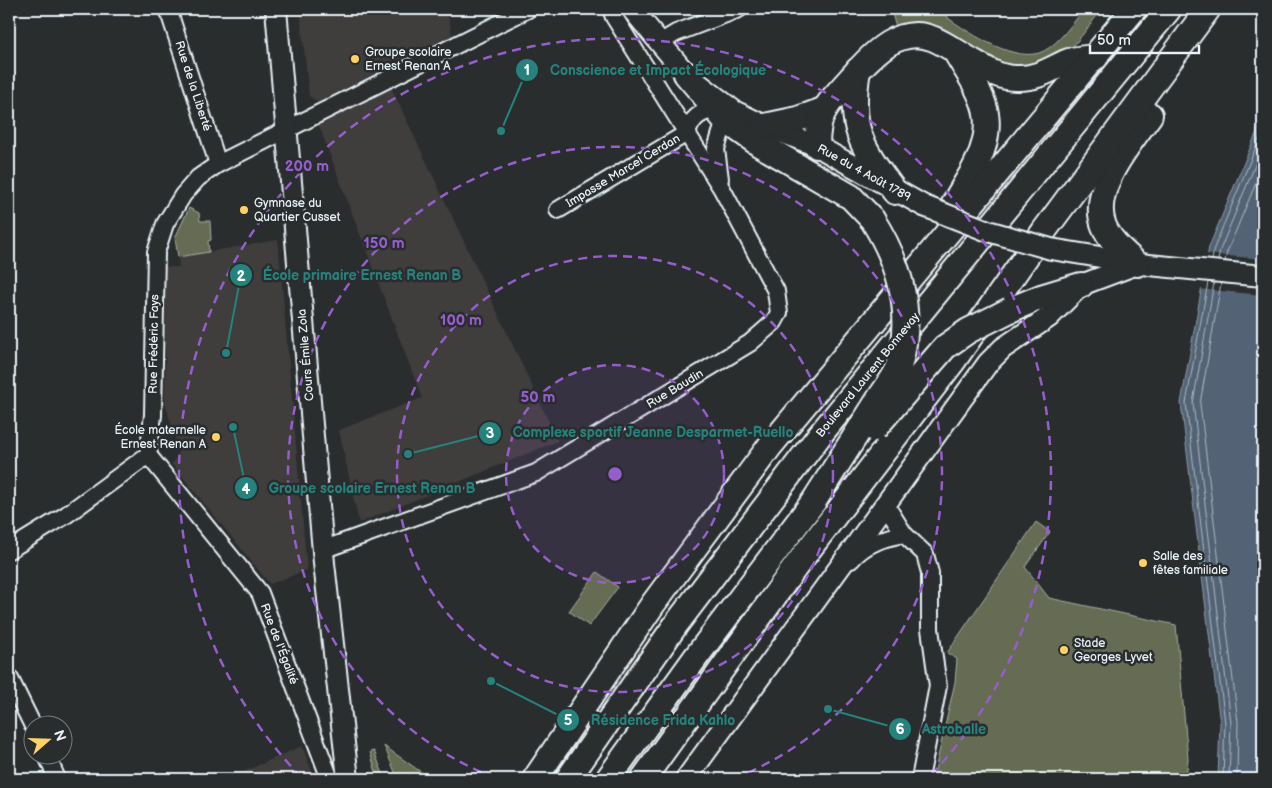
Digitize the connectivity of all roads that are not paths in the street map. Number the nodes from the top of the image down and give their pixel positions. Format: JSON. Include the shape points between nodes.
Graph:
{"nodes":[{"id":1,"x":168,"y":9,"type":"edge"},
{"id":2,"x":276,"y":9,"type":"edge"},
{"id":3,"x":528,"y":9,"type":"edge"},
{"id":4,"x":611,"y":9,"type":"edge"},
{"id":5,"x":632,"y":9,"type":"edge"},
{"id":6,"x":739,"y":9,"type":"edge"},
{"id":7,"x":1134,"y":9,"type":"edge"},
{"id":8,"x":1169,"y":9,"type":"edge"},
{"id":9,"x":1208,"y":9,"type":"edge"},
{"id":10,"x":1224,"y":9,"type":"edge"},
{"id":11,"x":661,"y":42,"type":"junction"},
{"id":12,"x":955,"y":51,"type":"junction"},
{"id":13,"x":1096,"y":57,"type":"junction"},
{"id":14,"x":858,"y":70,"type":"junction"},
{"id":15,"x":686,"y":74,"type":"junction"},
{"id":16,"x":823,"y":110,"type":"junction"},
{"id":17,"x":719,"y":115,"type":"junction"},
{"id":18,"x":765,"y":126,"type":"junction"},
{"id":19,"x":286,"y":130,"type":"junction"},
{"id":20,"x":687,"y":133,"type":"junction"},
{"id":21,"x":817,"y":146,"type":"junction"},
{"id":22,"x":697,"y":148,"type":"junction"},
{"id":23,"x":716,"y":149,"type":"junction"},
{"id":24,"x":218,"y":164,"type":"junction"},
{"id":25,"x":722,"y":189,"type":"junction"},
{"id":26,"x":895,"y":192,"type":"junction"},
{"id":27,"x":558,"y":210,"type":"dead end"},
{"id":28,"x":941,"y":238,"type":"junction"},
{"id":29,"x":1137,"y":264,"type":"junction"},
{"id":30,"x":1263,"y":276,"type":"edge"},
{"id":31,"x":1010,"y":282,"type":"junction"},
{"id":32,"x":1081,"y":285,"type":"junction"},
{"id":33,"x":148,"y":455,"type":"junction"},
{"id":34,"x":814,"y":501,"type":"junction"},
{"id":35,"x":884,"y":506,"type":"junction"},
{"id":36,"x":904,"y":534,"type":"junction"},
{"id":37,"x":9,"y":550,"type":"edge"},
{"id":38,"x":322,"y":550,"type":"junction"},
{"id":39,"x":835,"y":575,"type":"junction"},
{"id":40,"x":334,"y":641,"type":"junction"},
{"id":41,"x":9,"y":677,"type":"edge"},
{"id":42,"x":28,"y":716,"type":"edge"},
{"id":43,"x":344,"y":751,"type":"junction"},
{"id":44,"x":322,"y":756,"type":"junction"},
{"id":45,"x":51,"y":766,"type":"edge"},
{"id":46,"x":57,"y":779,"type":"edge"},
{"id":47,"x":330,"y":779,"type":"edge"},
{"id":48,"x":348,"y":779,"type":"edge"},
{"id":49,"x":362,"y":779,"type":"edge"},
{"id":50,"x":535,"y":779,"type":"edge"},
{"id":51,"x":568,"y":779,"type":"edge"},
{"id":52,"x":608,"y":779,"type":"edge"},
{"id":53,"x":643,"y":779,"type":"edge"},
{"id":54,"x":661,"y":779,"type":"edge"},
{"id":55,"x":686,"y":779,"type":"edge"},
{"id":56,"x":920,"y":779,"type":"edge"}],
"edges":[{"from":1,"to":24,"type":"street","name":"Rue de la Liberté"},
{"from":2,"to":19,"type":"main road","name":"Cours Émile Zola"},
{"from":3,"to":19,"type":"street","name":"Rue Frédéric Fays"},
{"from":4,"to":20,"type":"street"},
{"from":5,"to":11,"type":"main road","name":"Rue du 4 Août 1789"},
{"from":6,"to":11,"type":"street"},
{"from":7,"to":13,"type":"highway"},
{"from":8,"to":51,"type":"highway","name":"Boulevard Laurent Bonnevay","via":[[819,436],[677,623]]},
{"from":9,"to":31,"type":"highway"},
{"from":10,"to":29,"type":"highway","via":[[1114,166],[1099,206],[1104,226],[1119,248]]},
{"from":11,"to":15,"type":"main road","name":"Rue du 4 Août 1789"},
{"from":12,"to":13,"type":"highway","via":[[1003,77],[1016,78],[1048,72],[1068,61]]},
{"from":12,"to":14,"type":"highway","via":[[933,38],[906,37],[884,45]]},
{"from":12,"to":28,"type":"highway","via":[[981,96],[988,128],[983,148],[952,206]]},
{"from":13,"to":28,"type":"highway"},
{"from":14,"to":16,"type":"highway"},
{"from":14,"to":26,"type":"highway","via":[[854,108],[856,125],[870,157]]},
{"from":15,"to":17,"type":"highway"},
{"from":15,"to":18,"type":"main road","name":"Rue du 4 Août 1789","via":[[734,111]]},
{"from":16,"to":18,"type":"highway"},
{"from":16,"to":21,"type":"highway"},
{"from":17,"to":20,"type":"street","via":[[702,112],[692,121]]},
{"from":17,"to":23,"type":"street"},
{"from":17,"to":34,"type":"highway","bridge":true,"via":[[759,144],[850,197],[872,219],[893,257],[903,289],[906,314],[900,365]]},
{"from":18,"to":21,"type":"main road","name":"Rue du 4 Août 1789"},
{"from":19,"to":24,"type":"street","name":"Rue Frédéric Fays"},
{"from":19,"to":38,"type":"main road","name":"Cours Émile Zola"},
{"from":20,"to":22,"type":"street"},
{"from":20,"to":27,"type":"street","name":"Impasse Marcel Cerdan"},
{"from":21,"to":26,"type":"main road","name":"Rue du 4 Août 1789"},
{"from":22,"to":23,"type":"street","via":[[705,153]]},
{"from":22,"to":25,"type":"street"},
{"from":23,"to":25,"type":"street"},
{"from":24,"to":33,"type":"street","name":"Rue Frédéric Fays","via":[[198,178],[172,210],[156,252],[153,415]]},
{"from":25,"to":38,"type":"street","name":"Rue Baudin","via":[[776,291],[779,313],[750,344],[536,473]]},
{"from":26,"to":29,"type":"main road","name":"Rue du 4 Août 1789","bridge":true,"via":[[988,231],[1051,249]]},
{"from":28,"to":50,"type":"highway","via":[[770,446],[652,604]]},
{"from":29,"to":30,"type":"main road","name":"Rue du 4 Août 1789"},
{"from":29,"to":32,"type":"main road"},
{"from":31,"to":53,"type":"highway","via":[[796,566]]},
{"from":31,"to":54,"type":"highway","via":[[962,364]]},
{"from":32,"to":34,"type":"highway","bridge":true,"via":[[1010,310],[968,331],[946,347]]},
{"from":32,"to":35,"type":"main road","via":[[1049,317],[1003,348],[988,363]]},
{"from":33,"to":37,"type":"street","via":[[66,515]]},
{"from":33,"to":44,"type":"street","name":"Rue de l'Égalité","via":[[260,593]]},
{"from":34,"to":52,"type":"highway","via":[[696,656]]},
{"from":35,"to":36,"type":"street"},
{"from":35,"to":39,"type":"main road"},
{"from":36,"to":39,"type":"street","via":[[882,538],[858,552]]},
{"from":36,"to":56,"type":"street","via":[[925,554],[930,573],[930,629],[938,686]]},
{"from":38,"to":40,"type":"main road","name":"Cours Émile Zola"},
{"from":39,"to":55,"type":"main road"},
{"from":40,"to":43,"type":"main road","name":"Cours Émile Zola"},
{"from":40,"to":49,"type":"main road","name":"Cours Émile Zola","via":[[349,728]]},
{"from":41,"to":42,"type":"street"},
{"from":43,"to":44,"type":"street"},
{"from":43,"to":48,"type":"main road","name":"Cours Émile Zola"},
{"from":44,"to":47,"type":"street","name":"Rue de l'Égalité"},
{"from":45,"to":46,"type":"street"}]}
